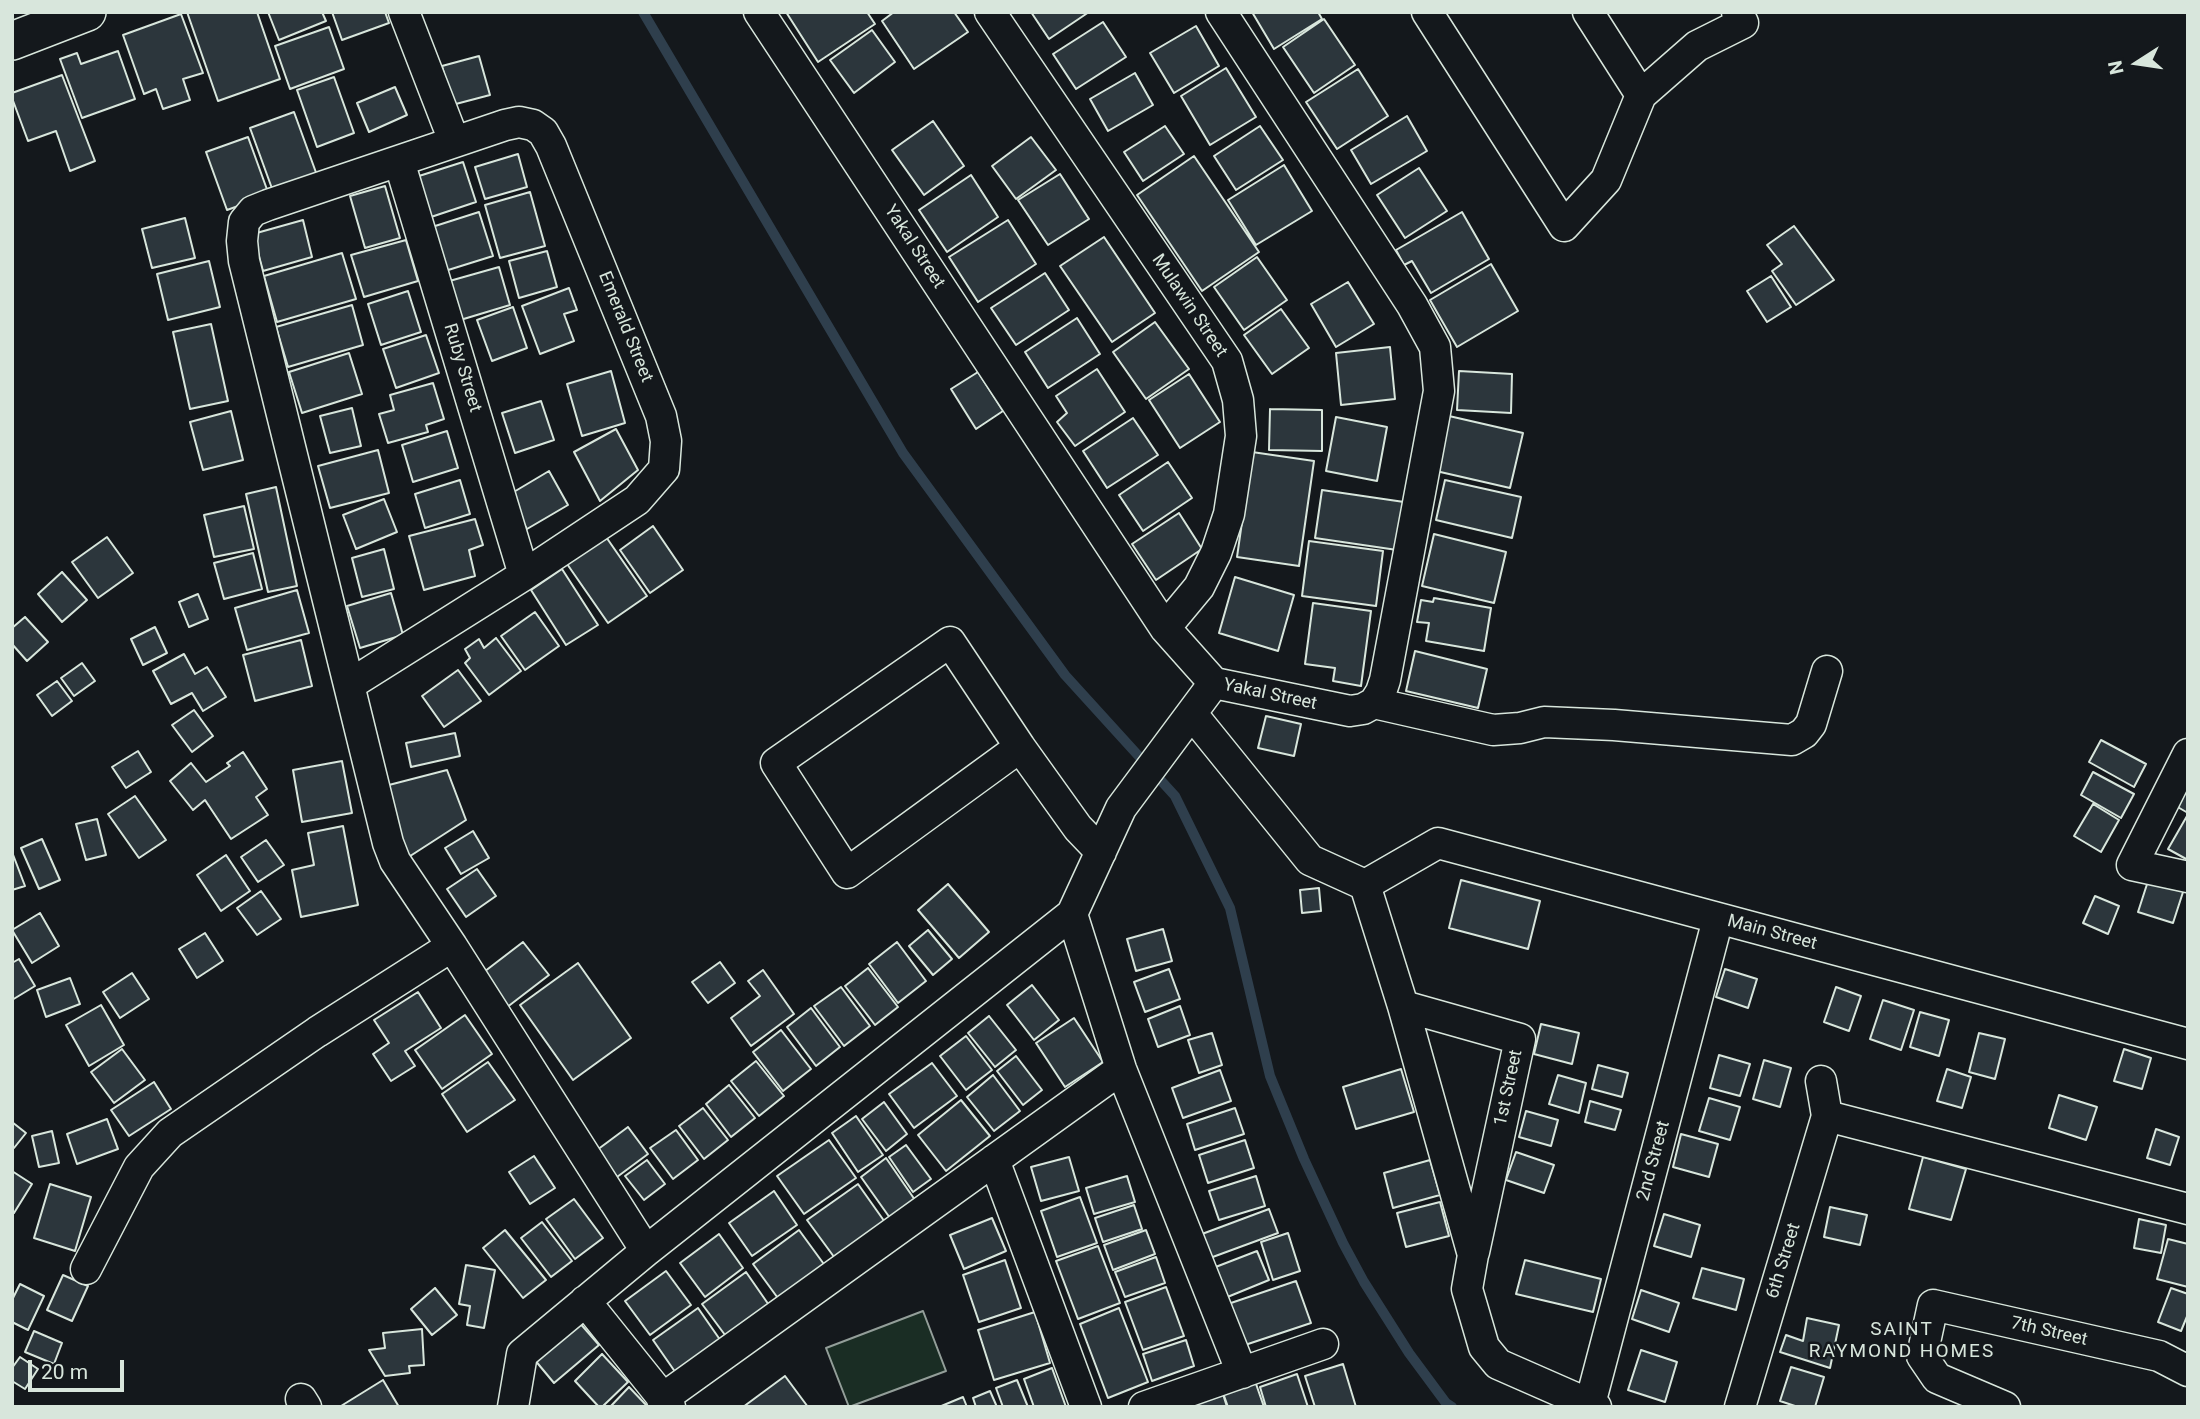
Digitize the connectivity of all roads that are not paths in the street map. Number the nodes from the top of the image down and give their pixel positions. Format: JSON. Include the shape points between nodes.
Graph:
{"nodes":[{"id":1,"x":87,"y":12,"type":"edge"},
{"id":2,"x":404,"y":12,"type":"edge"},
{"id":3,"x":759,"y":12,"type":"edge"},
{"id":4,"x":990,"y":12,"type":"edge"},
{"id":5,"x":1220,"y":12,"type":"edge"},
{"id":6,"x":1427,"y":12,"type":"edge"},
{"id":7,"x":1588,"y":12,"type":"edge"},
{"id":8,"x":1737,"y":12,"type":"edge"},
{"id":9,"x":12,"y":41,"type":"edge"},
{"id":10,"x":1641,"y":95,"type":"junction"},
{"id":11,"x":454,"y":141,"type":"junction"},
{"id":12,"x":399,"y":161,"type":"junction"},
{"id":13,"x":524,"y":575,"type":"junction"},
{"id":14,"x":1166,"y":628,"type":"junction"},
{"id":15,"x":1827,"y":671,"type":"dead end"},
{"id":16,"x":1214,"y":683,"type":"junction"},
{"id":17,"x":349,"y":685,"type":"junction"},
{"id":18,"x":1374,"y":703,"type":"junction"},
{"id":19,"x":1192,"y":714,"type":"junction"},
{"id":20,"x":1020,"y":747,"type":"junction"},
{"id":21,"x":2188,"y":754,"type":"edge"},
{"id":22,"x":1101,"y":852,"type":"junction"},
{"id":23,"x":2188,"y":877,"type":"edge"},
{"id":24,"x":1365,"y":885,"type":"junction"},
{"id":25,"x":1072,"y":914,"type":"junction"},
{"id":26,"x":1718,"y":919,"type":"junction"},
{"id":27,"x":452,"y":946,"type":"junction"},
{"id":28,"x":1403,"y":1006,"type":"junction"},
{"id":29,"x":2188,"y":1044,"type":"edge"},
{"id":30,"x":1121,"y":1069,"type":"junction"},
{"id":31,"x":1821,"y":1081,"type":"dead end"},
{"id":32,"x":1827,"y":1116,"type":"junction"},
{"id":33,"x":994,"y":1160,"type":"junction"},
{"id":34,"x":2188,"y":1209,"type":"edge"},
{"id":35,"x":646,"y":1251,"type":"junction"},
{"id":36,"x":1473,"y":1255,"type":"junction"},
{"id":37,"x":86,"y":1269,"type":"dead end"},
{"id":38,"x":584,"y":1301,"type":"junction"},
{"id":39,"x":1323,"y":1344,"type":"dead end"},
{"id":40,"x":2188,"y":1371,"type":"edge"},
{"id":41,"x":1242,"y":1373,"type":"junction"},
{"id":42,"x":666,"y":1403,"type":"edge"},
{"id":43,"x":1593,"y":1406,"type":"edge"},
{"id":44,"x":513,"y":1407,"type":"edge"},
{"id":45,"x":1086,"y":1407,"type":"edge"},
{"id":46,"x":1144,"y":1407,"type":"edge"},
{"id":47,"x":1740,"y":1407,"type":"edge"},
{"id":48,"x":2004,"y":1407,"type":"edge"}],
"edges":[{"from":1,"to":9,"type":"street"},
{"from":2,"to":11,"type":"street"},
{"from":3,"to":14,"type":"street","name":"Yakal Street"},
{"from":4,"to":14,"type":"street","name":"Mulawin Street","via":[[1227,361],[1238,400],[1241,436],[1229,514],[1199,587]]},
{"from":5,"to":18,"type":"street","via":[[1435,346],[1439,391],[1385,680]]},
{"from":6,"to":10,"type":"street","via":[[1563,226],[1606,180]]},
{"from":7,"to":10,"type":"street"},
{"from":8,"to":10,"type":"street","via":[[1744,23],[1697,46]]},
{"from":11,"to":12,"type":"street","name":"Emerald Street"},
{"from":11,"to":13,"type":"street","name":"Emerald Street","via":[[519,122],[543,132],[661,416],[666,441],[664,469],[637,500]]},
{"from":12,"to":13,"type":"street","name":"Ruby Street"},
{"from":12,"to":17,"type":"street","name":"Emerald Street","via":[[253,211],[244,222],[242,241]]},
{"from":13,"to":17,"type":"street","name":"Emerald Street"},
{"from":14,"to":16,"type":"street","name":"Yakal Street"},
{"from":15,"to":18,"type":"street","via":[[1811,724],[1793,740],[1555,723],[1493,730]]},
{"from":16,"to":18,"type":"street","name":"Yakal Street","via":[[1350,711]]},
{"from":16,"to":19,"type":"street"},
{"from":17,"to":27,"type":"street","via":[[388,843]]},
{"from":19,"to":22,"type":"street","via":[[1121,808]]},
{"from":19,"to":24,"type":"street","via":[[1310,860]]},
{"from":20,"to":20,"type":"street","via":[[848,873],[776,763],[950,642]]},
{"from":20,"to":22,"type":"street","via":[[1078,828]]},
{"from":21,"to":23,"type":"street","via":[[2132,865]]},
{"from":22,"to":25,"type":"street"},
{"from":24,"to":26,"type":"street","name":"Main Street","via":[[1438,843]]},
{"from":24,"to":28,"type":"street","name":"1st Street"},
{"from":25,"to":30,"type":"street"},
{"from":25,"to":35,"type":"street"},
{"from":26,"to":29,"type":"street","name":"Main Street"},
{"from":26,"to":43,"type":"street","name":"2nd Street"},
{"from":27,"to":35,"type":"street"},
{"from":27,"to":37,"type":"street","via":[[170,1133],[139,1167]]},
{"from":28,"to":36,"type":"street","name":"1st Street"},
{"from":28,"to":36,"type":"street","name":"1st Street","via":[[1520,1039]]},
{"from":30,"to":33,"type":"street"},
{"from":30,"to":41,"type":"street"},
{"from":31,"to":32,"type":"street"},
{"from":32,"to":34,"type":"street"},
{"from":32,"to":47,"type":"street","name":"6th Street"},
{"from":33,"to":42,"type":"street"},
{"from":33,"to":45,"type":"street"},
{"from":35,"to":38,"type":"street"},
{"from":36,"to":43,"type":"street","name":"1st Street","via":[[1467,1289],[1484,1347],[1498,1364]]},
{"from":38,"to":42,"type":"street"},
{"from":38,"to":44,"type":"street","via":[[522,1354]]},
{"from":39,"to":41,"type":"street"},
{"from":40,"to":48,"type":"street","name":"7th Street","via":[[2159,1356],[1933,1305],[1922,1356],[1937,1378]]},
{"from":41,"to":46,"type":"street"}]}
